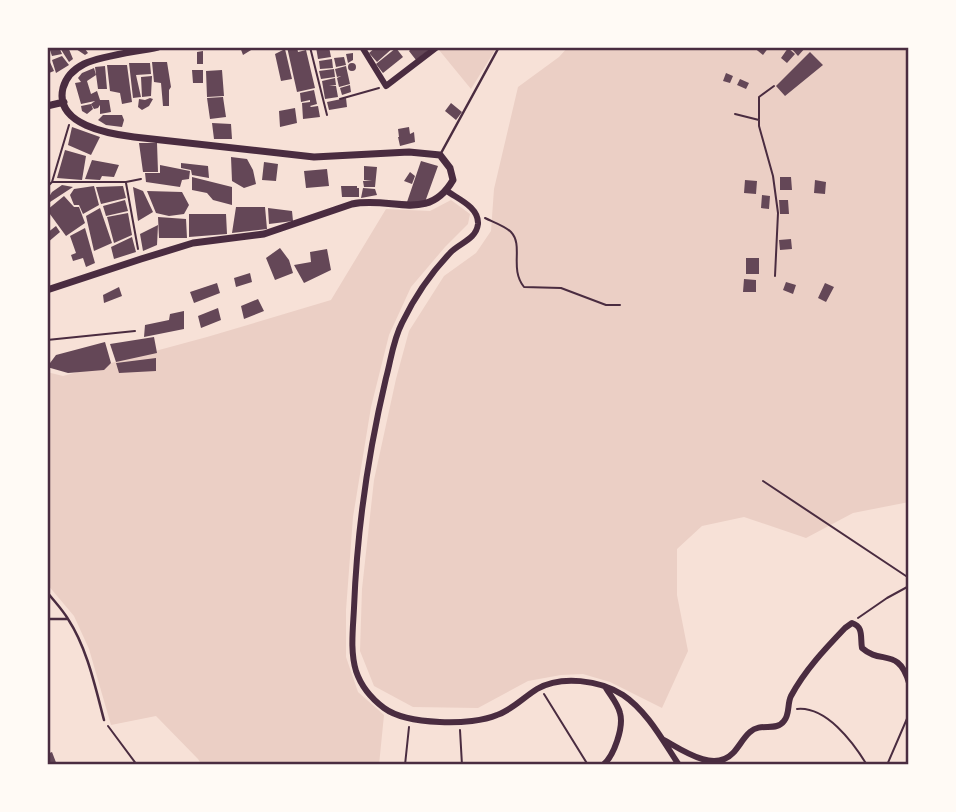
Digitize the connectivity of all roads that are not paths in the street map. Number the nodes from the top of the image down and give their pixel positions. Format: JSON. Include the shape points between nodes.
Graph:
{"nodes":[{"id":1,"x":158,"y":47,"type":"edge"},
{"id":2,"x":362,"y":47,"type":"edge"},
{"id":3,"x":499,"y":47,"type":"edge"},
{"id":4,"x":436,"y":48,"type":"edge"},
{"id":5,"x":139,"y":49,"type":"edge"},
{"id":6,"x":64,"y":102,"type":"junction"},
{"id":7,"x":47,"y":106,"type":"edge"},
{"id":8,"x":440,"y":155,"type":"junction"},
{"id":9,"x":447,"y":191,"type":"junction"},
{"id":10,"x":47,"y":290,"type":"edge"},
{"id":11,"x":47,"y":592,"type":"edge"},
{"id":12,"x":47,"y":619,"type":"edge"},
{"id":13,"x":68,"y":619,"type":"junction"},
{"id":14,"x":909,"y":682,"type":"edge"},
{"id":15,"x":606,"y":688,"type":"junction"},
{"id":16,"x":104,"y":720,"type":"road end"},
{"id":17,"x":662,"y":739,"type":"junction"},
{"id":18,"x":603,"y":765,"type":"edge"},
{"id":19,"x":679,"y":765,"type":"edge"}],
"edges":[{"from":1,"to":5,"type":"street"},
{"from":2,"to":4,"type":"street","via":[[386,86]]},
{"from":3,"to":8,"type":"lane"},
{"from":5,"to":6,"type":"street","via":[[82,65],[65,80]]},
{"from":6,"to":7,"type":"street"},
{"from":6,"to":8,"type":"street","via":[[80,122],[112,134],[314,157]]},
{"from":8,"to":9,"type":"street","via":[[453,180]]},
{"from":9,"to":10,"type":"street","via":[[421,206],[367,201],[264,234],[193,243]]},
{"from":9,"to":15,"type":"street","via":[[470,206],[478,222],[475,232],[452,251],[420,291],[399,330],[374,429],[363,500],[355,573],[352,649],[356,672],[366,690],[386,709],[410,719],[477,722],[500,715],[540,687],[554,683],[572,680]]},
{"from":11,"to":13,"type":"lane"},
{"from":12,"to":13,"type":"lane"},
{"from":13,"to":16,"type":"lane","via":[[91,673]]},
{"from":14,"to":17,"type":"street","via":[[901,664],[862,648],[861,630],[852,623],[810,667],[789,699],[781,725],[751,731],[721,760],[694,757]]},
{"from":15,"to":17,"type":"street","via":[[623,695]]},
{"from":15,"to":18,"type":"street","via":[[620,713],[620,730]]},
{"from":17,"to":19,"type":"street"}]}
